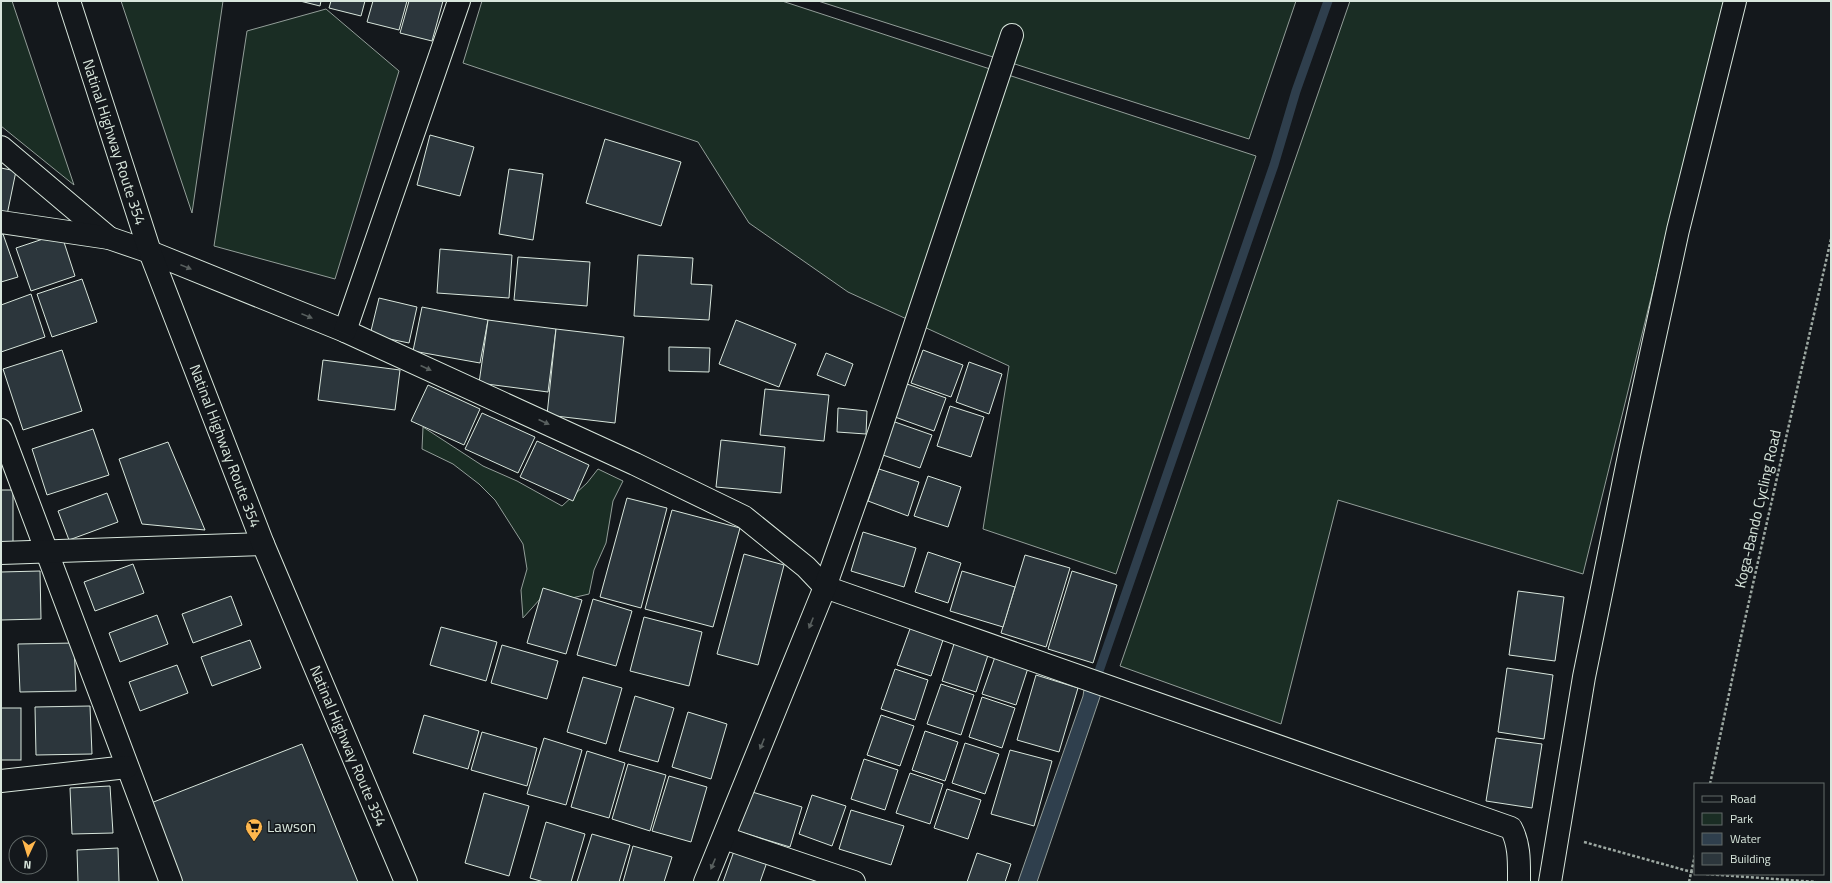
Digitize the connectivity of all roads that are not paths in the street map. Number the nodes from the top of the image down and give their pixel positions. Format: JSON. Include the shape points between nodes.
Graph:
{"nodes":[{"id":1,"x":69,"y":1,"type":"edge"},
{"id":2,"x":459,"y":1,"type":"edge"},
{"id":3,"x":1735,"y":1,"type":"edge"},
{"id":4,"x":1012,"y":35,"type":"dead end"},
{"id":5,"x":1,"y":147,"type":"edge"},
{"id":6,"x":1,"y":222,"type":"edge"},
{"id":7,"x":109,"y":238,"type":"junction"},
{"id":8,"x":150,"y":252,"type":"junction"},
{"id":9,"x":345,"y":331,"type":"junction"},
{"id":10,"x":1,"y":430,"type":"edge"},
{"id":11,"x":263,"y":544,"type":"junction"},
{"id":12,"x":1,"y":553,"type":"edge"},
{"id":13,"x":46,"y":553,"type":"junction"},
{"id":14,"x":825,"y":587,"type":"junction"},
{"id":15,"x":127,"y":767,"type":"junction"},
{"id":16,"x":1,"y":781,"type":"edge"},
{"id":17,"x":724,"y":838,"type":"junction"},
{"id":18,"x":171,"y":882,"type":"edge"},
{"id":19,"x":406,"y":882,"type":"edge"},
{"id":20,"x":705,"y":882,"type":"edge"},
{"id":21,"x":854,"y":882,"type":"edge"},
{"id":22,"x":1519,"y":882,"type":"edge"},
{"id":23,"x":1550,"y":882,"type":"edge"}],
"edges":[{"from":1,"to":8,"type":"main road","name":"Natinal Highway Route 354"},
{"from":2,"to":9,"type":"main road"},
{"from":3,"to":23,"type":"main road","via":[[1678,230],[1632,444],[1584,677]]},
{"from":4,"to":14,"type":"main road"},
{"from":5,"to":7,"type":"main road"},
{"from":6,"to":7,"type":"main road"},
{"from":7,"to":8,"type":"main road"},
{"from":8,"to":9,"type":"main road","one_way":true},
{"from":8,"to":11,"type":"main road","name":"Natinal Highway Route 354"},
{"from":9,"to":14,"type":"main road","one_way":true,"via":[[744,517],[806,567]]},
{"from":10,"to":13,"type":"main road"},
{"from":11,"to":13,"type":"main road"},
{"from":11,"to":19,"type":"main road","name":"Natinal Highway Route 354"},
{"from":12,"to":13,"type":"main road"},
{"from":13,"to":15,"type":"main road"},
{"from":14,"to":17,"type":"main road","one_way":true},
{"from":14,"to":22,"type":"main road","via":[[1510,828],[1516,838]]},
{"from":15,"to":16,"type":"main road"},
{"from":15,"to":18,"type":"main road"},
{"from":17,"to":20,"type":"main road","one_way":true},
{"from":17,"to":21,"type":"main road"}]}
